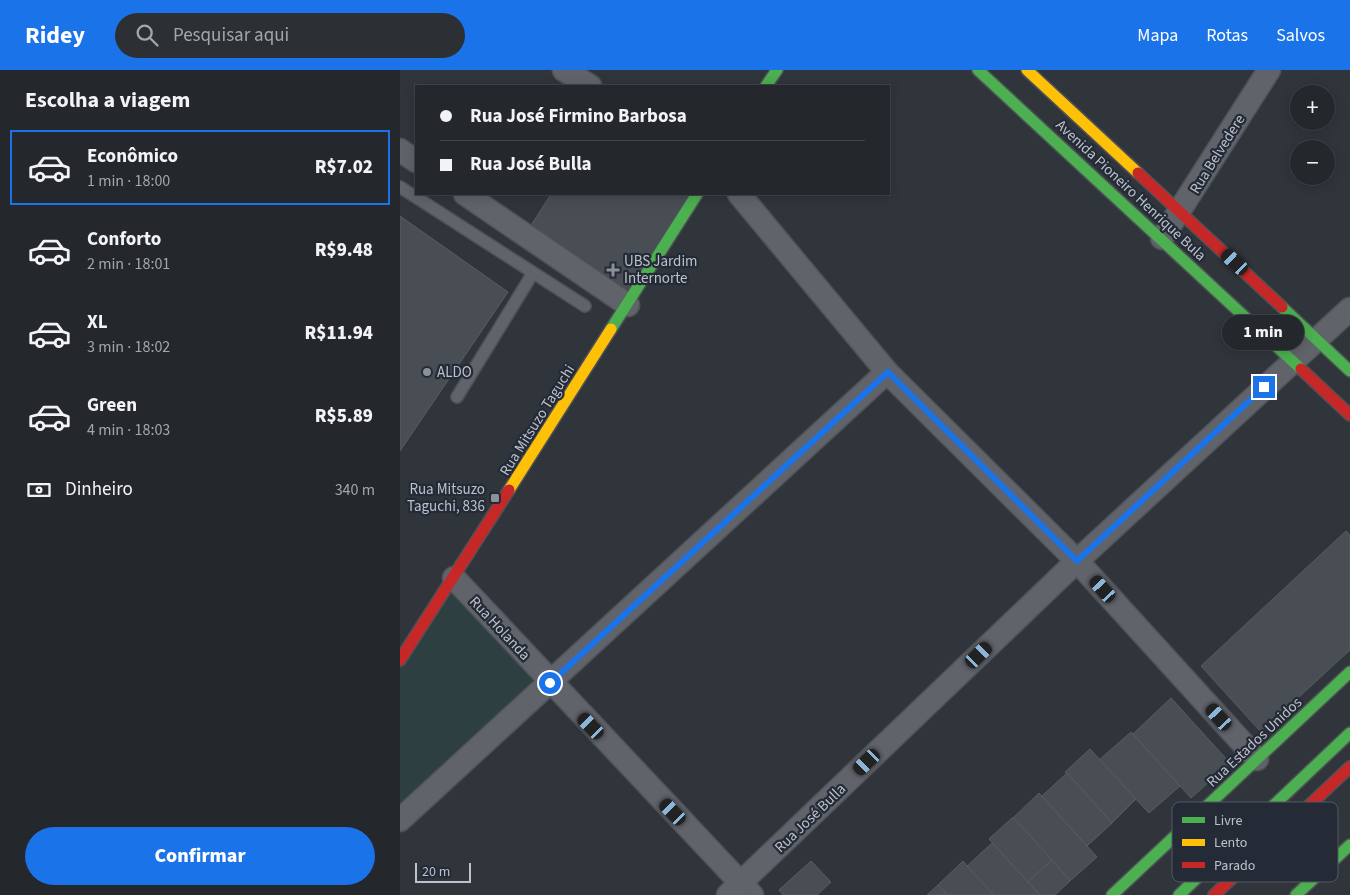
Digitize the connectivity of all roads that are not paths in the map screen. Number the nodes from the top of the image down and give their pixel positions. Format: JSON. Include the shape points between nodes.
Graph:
{"nodes":[{"id":1,"x":564,"y":70,"type":"edge"},
{"id":2,"x":777,"y":70,"type":"edge"},
{"id":3,"x":978,"y":70,"type":"edge"},
{"id":4,"x":1027,"y":70,"type":"edge"},
{"id":5,"x":1270,"y":70,"type":"edge"},
{"id":6,"x":588,"y":85,"type":"edge"},
{"id":7,"x":767,"y":85,"type":"edge"},
{"id":8,"x":400,"y":150,"type":"edge"},
{"id":9,"x":415,"y":160,"type":"edge"},
{"id":10,"x":400,"y":187,"type":"edge"},
{"id":11,"x":466,"y":195,"type":"edge"},
{"id":12,"x":697,"y":195,"type":"edge"},
{"id":13,"x":739,"y":195,"type":"edge"},
{"id":14,"x":1181,"y":211,"type":"junction"},
{"id":15,"x":1162,"y":238,"type":"junction"},
{"id":16,"x":533,"y":273,"type":"junction"},
{"id":17,"x":628,"y":305,"type":"junction"},
{"id":18,"x":585,"y":306,"type":"dead end"},
{"id":19,"x":1350,"y":309,"type":"edge"},
{"id":20,"x":1317,"y":339,"type":"junction"},
{"id":21,"x":1292,"y":360,"type":"junction"},
{"id":22,"x":1350,"y":371,"type":"edge"},
{"id":23,"x":888,"y":372,"type":"junction"},
{"id":24,"x":456,"y":397,"type":"dead end"},
{"id":25,"x":1350,"y":415,"type":"edge"},
{"id":26,"x":1077,"y":561,"type":"junction"},
{"id":27,"x":454,"y":578,"type":"junction"},
{"id":28,"x":400,"y":660,"type":"edge"},
{"id":29,"x":1350,"y":672,"type":"edge"},
{"id":30,"x":550,"y":683,"type":"junction"},
{"id":31,"x":1350,"y":733,"type":"edge"},
{"id":32,"x":1257,"y":759,"type":"junction"},
{"id":33,"x":1350,"y":767,"type":"edge"},
{"id":34,"x":1211,"y":802,"type":"edge"},
{"id":35,"x":1277,"y":802,"type":"edge"},
{"id":36,"x":1313,"y":802,"type":"edge"},
{"id":37,"x":400,"y":820,"type":"edge"},
{"id":38,"x":1172,"y":839,"type":"edge"},
{"id":39,"x":1350,"y":845,"type":"edge"},
{"id":40,"x":1338,"y":856,"type":"edge"},
{"id":41,"x":1192,"y":882,"type":"edge"},
{"id":42,"x":1228,"y":882,"type":"edge"},
{"id":43,"x":1310,"y":882,"type":"edge"},
{"id":44,"x":741,"y":891,"type":"edge"},
{"id":45,"x":1112,"y":895,"type":"edge"},
{"id":46,"x":1178,"y":895,"type":"edge"},
{"id":47,"x":1214,"y":895,"type":"edge"},
{"id":48,"x":1296,"y":895,"type":"edge"}],
"edges":[{"from":1,"to":6,"type":"street"},
{"from":2,"to":7,"type":"main road"},
{"from":3,"to":15,"type":"main road","name":"Avenida Pioneiro Henrique Bula"},
{"from":4,"to":14,"type":"main road","name":"Avenida Pioneiro Henrique Bula"},
{"from":5,"to":14,"type":"street","name":"Rua Belvedere"},
{"from":8,"to":9,"type":"street"},
{"from":10,"to":16,"type":"lane"},
{"from":11,"to":17,"type":"street"},
{"from":12,"to":17,"type":"main road","name":"Rua Mitsuzo Taguchi"},
{"from":13,"to":23,"type":"street"},
{"from":14,"to":15,"type":"street","name":"Rua Belvedere"},
{"from":14,"to":20,"type":"main road","name":"Avenida Pioneiro Henrique Bula"},
{"from":15,"to":21,"type":"main road","name":"Avenida Pioneiro Henrique Bula"},
{"from":16,"to":18,"type":"lane"},
{"from":16,"to":24,"type":"lane"},
{"from":17,"to":27,"type":"main road","name":"Rua Mitsuzo Taguchi"},
{"from":19,"to":20,"type":"street","name":"Rua José Bulla"},
{"from":20,"to":21,"type":"street","name":"Rua José Bulla"},
{"from":20,"to":22,"type":"main road","name":"Avenida Pioneiro Henrique Bula"},
{"from":21,"to":25,"type":"main road","name":"Avenida Pioneiro Henrique Bula"},
{"from":21,"to":26,"type":"street","name":"Rua José Bulla"},
{"from":23,"to":26,"type":"street"},
{"from":23,"to":30,"type":"street"},
{"from":26,"to":32,"type":"street"},
{"from":26,"to":44,"type":"street","name":"Rua José Bulla"},
{"from":27,"to":28,"type":"main road","name":"Rua Mitsuzo Taguchi"},
{"from":27,"to":30,"type":"street","name":"Rua Holanda"},
{"from":29,"to":32,"type":"main road","name":"Rua Estados Unidos"},
{"from":30,"to":37,"type":"street"},
{"from":30,"to":44,"type":"street","name":"Rua Holanda"},
{"from":31,"to":35,"type":"main road"},
{"from":32,"to":34,"type":"main road","name":"Rua Estados Unidos"},
{"from":33,"to":36,"type":"main road"},
{"from":38,"to":45,"type":"main road","name":"Rua Estados Unidos"},
{"from":39,"to":40,"type":"main road"},
{"from":41,"to":46,"type":"main road"},
{"from":42,"to":47,"type":"main road"},
{"from":43,"to":48,"type":"main road"}]}
